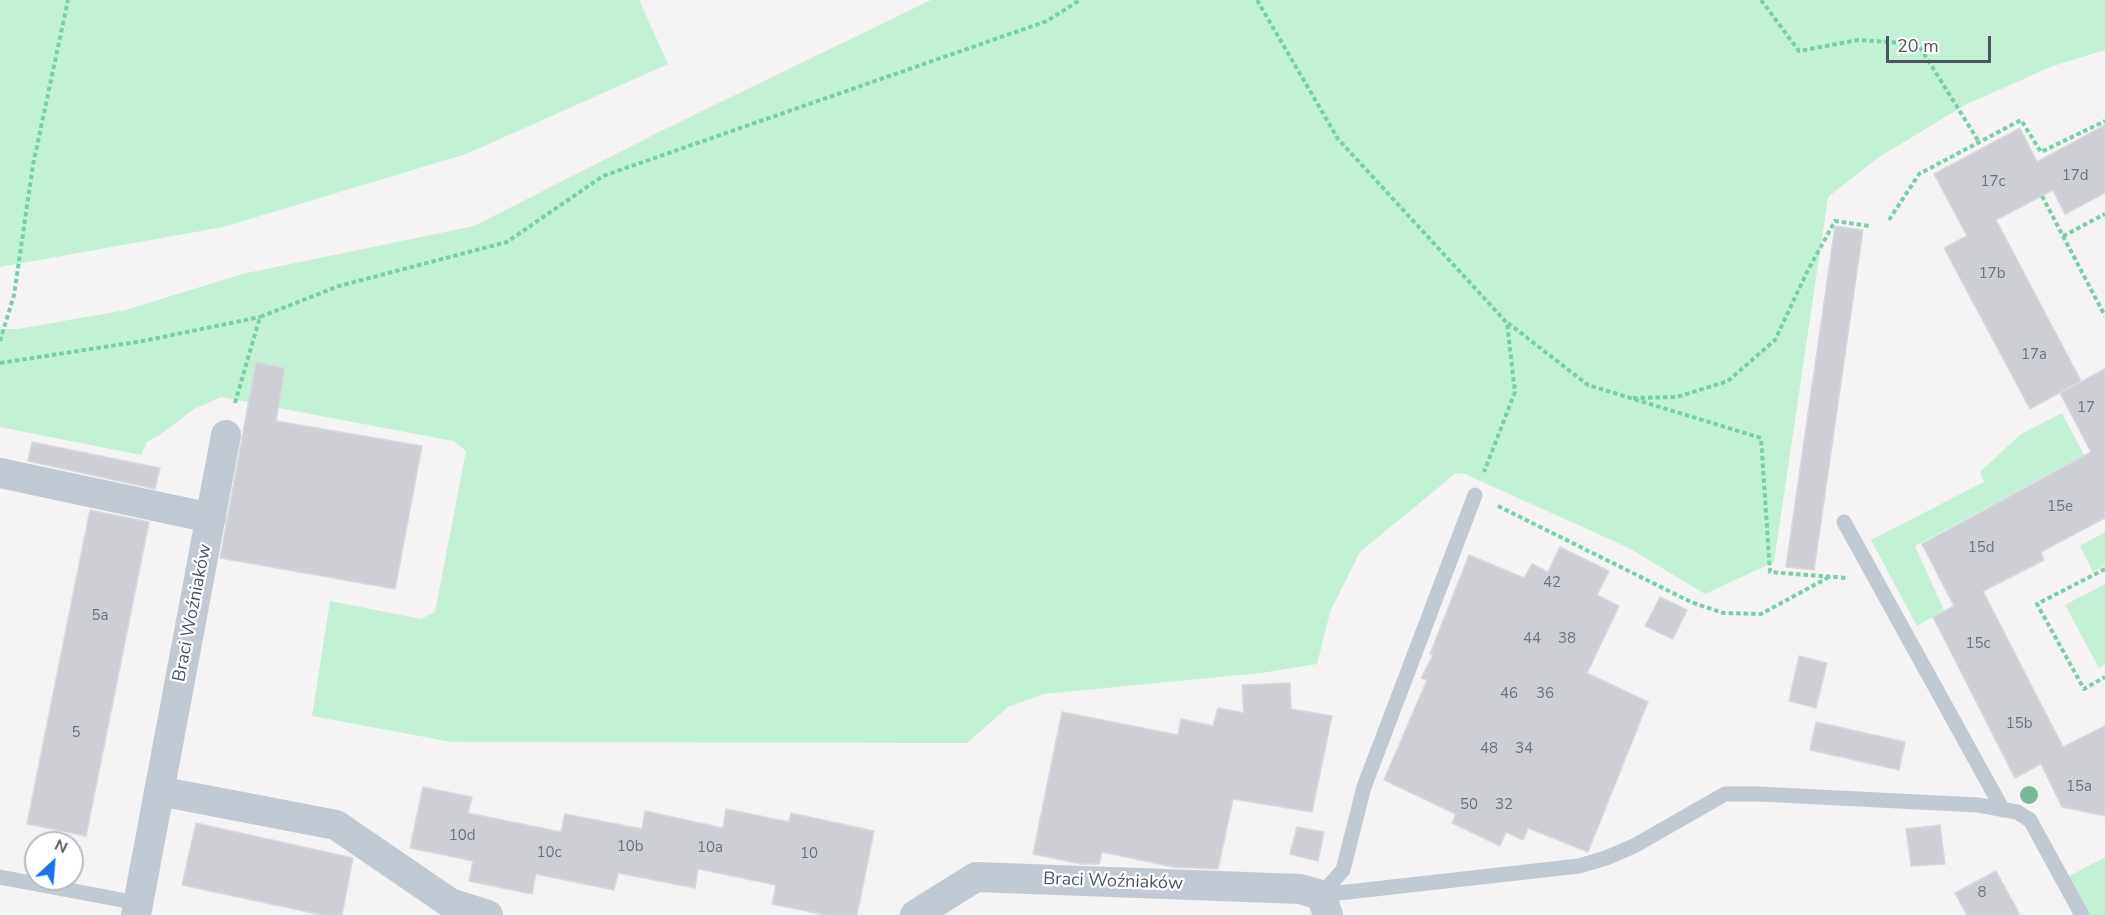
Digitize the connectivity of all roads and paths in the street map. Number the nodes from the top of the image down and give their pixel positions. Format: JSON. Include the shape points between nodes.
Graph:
{"nodes":[{"id":1,"x":68,"y":0,"type":"edge"},
{"id":2,"x":1080,"y":0,"type":"edge"},
{"id":3,"x":1257,"y":0,"type":"edge"},
{"id":4,"x":1761,"y":0,"type":"edge"},
{"id":5,"x":2105,"y":121,"type":"edge"},
{"id":6,"x":1979,"y":142,"type":"junction"},
{"id":7,"x":2042,"y":196,"type":"dead end"},
{"id":8,"x":2105,"y":214,"type":"edge"},
{"id":9,"x":1889,"y":220,"type":"dead end"},
{"id":10,"x":1869,"y":226,"type":"dead end"},
{"id":11,"x":2063,"y":236,"type":"junction"},
{"id":12,"x":2105,"y":316,"type":"edge"},
{"id":13,"x":260,"y":317,"type":"junction"},
{"id":14,"x":1507,"y":323,"type":"junction"},
{"id":15,"x":0,"y":341,"type":"edge"},
{"id":16,"x":0,"y":363,"type":"edge"},
{"id":17,"x":1629,"y":398,"type":"junction"},
{"id":18,"x":226,"y":435,"type":"joint"},
{"id":19,"x":0,"y":473,"type":"edge"},
{"id":20,"x":1475,"y":495,"type":"junction"},
{"id":21,"x":211,"y":518,"type":"junction"},
{"id":22,"x":1844,"y":522,"type":"dead end"},
{"id":23,"x":2105,"y":569,"type":"edge"},
{"id":24,"x":1829,"y":577,"type":"junction"},
{"id":25,"x":1877,"y":581,"type":"junction"},
{"id":26,"x":2105,"y":677,"type":"edge"},
{"id":27,"x":159,"y":791,"type":"junction"},
{"id":28,"x":2003,"y":810,"type":"junction"},
{"id":29,"x":0,"y":877,"type":"edge"},
{"id":30,"x":1324,"y":905,"type":"edge"},
{"id":31,"x":137,"y":909,"type":"edge"},
{"id":32,"x":488,"y":915,"type":"edge"},
{"id":33,"x":915,"y":915,"type":"edge"},
{"id":34,"x":2082,"y":915,"type":"edge"}],
"edges":[{"from":1,"to":15,"type":"path","via":[[33,165],[14,295]]},
{"from":2,"to":13,"type":"path","via":[[1047,21],[603,176],[507,242],[339,286]]},
{"from":3,"to":14,"type":"path","via":[[1338,139]]},
{"from":4,"to":6,"type":"path","via":[[1799,51],[1858,40],[1918,44]]},
{"from":5,"to":6,"type":"path","via":[[2042,152],[2021,120]]},
{"from":6,"to":9,"type":"path","via":[[1918,174]]},
{"from":7,"to":11,"type":"path"},
{"from":8,"to":11,"type":"path"},
{"from":10,"to":17,"type":"path","via":[[1835,221],[1775,340],[1728,381],[1677,397]]},
{"from":11,"to":12,"type":"path"},
{"from":13,"to":16,"type":"path"},
{"from":13,"to":18,"type":"path"},
{"from":14,"to":17,"type":"path","via":[[1588,386]]},
{"from":14,"to":20,"type":"path","via":[[1515,392]]},
{"from":17,"to":24,"type":"path","via":[[1761,438],[1770,572]]},
{"from":18,"to":21,"type":"street","name":"Braci Woźniaków"},
{"from":19,"to":21,"type":"street"},
{"from":20,"to":24,"type":"path","via":[[1691,602],[1723,613],[1761,614]]},
{"from":20,"to":30,"type":"lane","via":[[1364,787],[1343,870]]},
{"from":21,"to":27,"type":"street","name":"Braci Woźniaków"},
{"from":22,"to":25,"type":"lane"},
{"from":23,"to":26,"type":"path","via":[[2037,604],[2084,689]]},
{"from":24,"to":25,"type":"path"},
{"from":25,"to":28,"type":"lane"},
{"from":27,"to":31,"type":"street","name":"Braci Woźniaków"},
{"from":27,"to":32,"type":"street","via":[[336,825],[450,903]]},
{"from":28,"to":30,"type":"lane","via":[[1978,805],[1725,794],[1634,846],[1579,866]]},
{"from":28,"to":34,"type":"lane","via":[[2030,820]]},
{"from":29,"to":31,"type":"lane"},
{"from":30,"to":33,"type":"street","name":"Braci Woźniaków","via":[[1300,889],[976,877]]}]}
